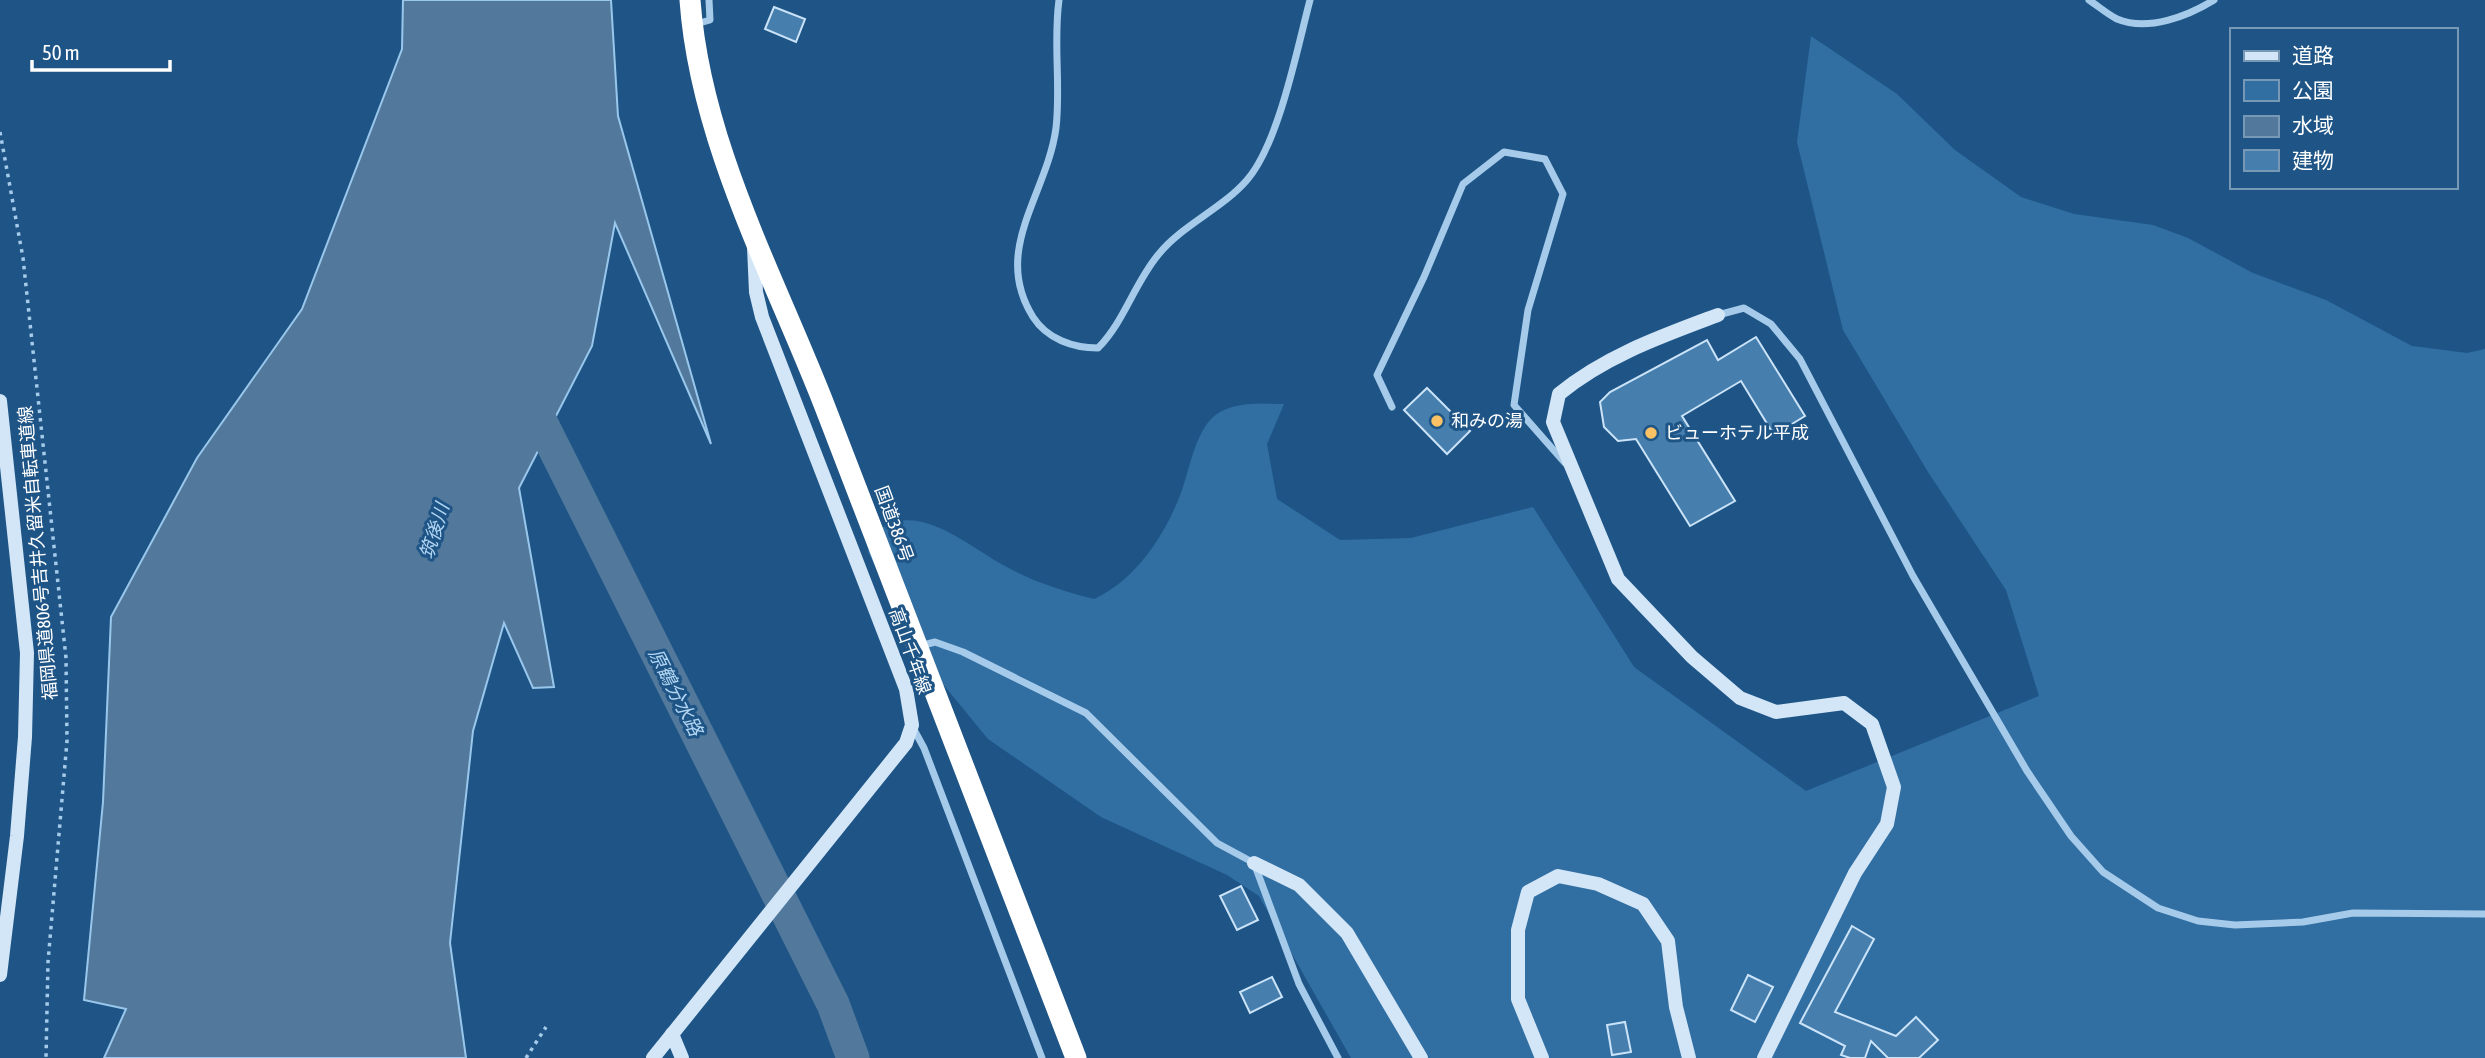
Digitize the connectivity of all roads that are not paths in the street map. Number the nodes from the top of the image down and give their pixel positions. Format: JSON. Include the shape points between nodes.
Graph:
{"nodes":[{"id":1,"x":690,"y":0,"type":"edge"},
{"id":2,"x":709,"y":0,"type":"edge"},
{"id":3,"x":1059,"y":0,"type":"edge"},
{"id":4,"x":1310,"y":0,"type":"edge"},
{"id":5,"x":2089,"y":0,"type":"edge"},
{"id":6,"x":2214,"y":0,"type":"edge"},
{"id":7,"x":692,"y":25,"type":"junction"},
{"id":8,"x":753,"y":230,"type":"junction"},
{"id":9,"x":1718,"y":315,"type":"joint"},
{"id":10,"x":0,"y":401,"type":"edge"},
{"id":11,"x":1392,"y":407,"type":"dead end"},
{"id":12,"x":1575,"y":474,"type":"junction"},
{"id":13,"x":915,"y":648,"type":"junction"},
{"id":14,"x":912,"y":725,"type":"junction"},
{"id":15,"x":1254,"y":863,"type":"junction"},
{"id":16,"x":2485,"y":914,"type":"edge"},
{"id":17,"x":0,"y":975,"type":"edge"},
{"id":18,"x":672,"y":1034,"type":"junction"},
{"id":19,"x":653,"y":1058,"type":"edge"},
{"id":20,"x":682,"y":1058,"type":"edge"},
{"id":21,"x":1042,"y":1058,"type":"edge"},
{"id":22,"x":1076,"y":1058,"type":"edge"},
{"id":23,"x":1338,"y":1058,"type":"edge"},
{"id":24,"x":1421,"y":1058,"type":"edge"},
{"id":25,"x":1542,"y":1058,"type":"edge"},
{"id":26,"x":1689,"y":1058,"type":"edge"},
{"id":27,"x":1764,"y":1058,"type":"edge"}],
"edges":[{"from":1,"to":7,"type":"highway","name":"国道386号"},
{"from":2,"to":7,"type":"street","via":[[710,20]]},
{"from":3,"to":4,"type":"street","via":[[1054,33],[1056,128],[1020,236],[1017,271],[1021,297],[1038,324],[1077,348],[1098,348],[1160,253],[1250,178],[1267,148]]},
{"from":5,"to":6,"type":"street","via":[[2119,19],[2149,23],[2189,15]]},
{"from":7,"to":8,"type":"highway","name":"国道386号","via":[[715,133]]},
{"from":8,"to":13,"type":"highway","name":"国道386号","via":[[865,509]]},
{"from":8,"to":14,"type":"street","name":"高山千年線","via":[[762,317],[906,689]]},
{"from":9,"to":12,"type":"street","via":[[1587,371],[1559,394],[1553,422]]},
{"from":9,"to":16,"type":"street","via":[[1744,308],[1771,324],[1800,359],[1913,576],[2027,771],[2071,836],[2103,872],[2158,908],[2198,921],[2235,925],[2303,922],[2353,913]]},
{"from":10,"to":17,"type":"street","via":[[27,653],[19,811]]},
{"from":11,"to":12,"type":"street","via":[[1377,375],[1463,184],[1504,152],[1545,159],[1563,194],[1528,310],[1514,405]]},
{"from":12,"to":27,"type":"street","via":[[1618,579],[1692,657],[1740,698],[1776,712],[1843,703],[1872,724],[1894,787],[1887,824],[1855,873]]},
{"from":13,"to":15,"type":"street","via":[[936,642],[963,652],[1086,713],[1217,843]]},
{"from":13,"to":22,"type":"highway","name":"国道386号"},
{"from":14,"to":18,"type":"street","name":"高山千年線","via":[[906,743]]},
{"from":14,"to":21,"type":"street"},
{"from":15,"to":23,"type":"street","via":[[1299,984]]},
{"from":15,"to":24,"type":"street","via":[[1299,885],[1347,933]]},
{"from":18,"to":19,"type":"street","name":"高山千年線"},
{"from":18,"to":20,"type":"street"},
{"from":25,"to":26,"type":"street","via":[[1518,999],[1518,930],[1528,892],[1558,876],[1598,884],[1643,904],[1668,941],[1676,1007]]}]}
